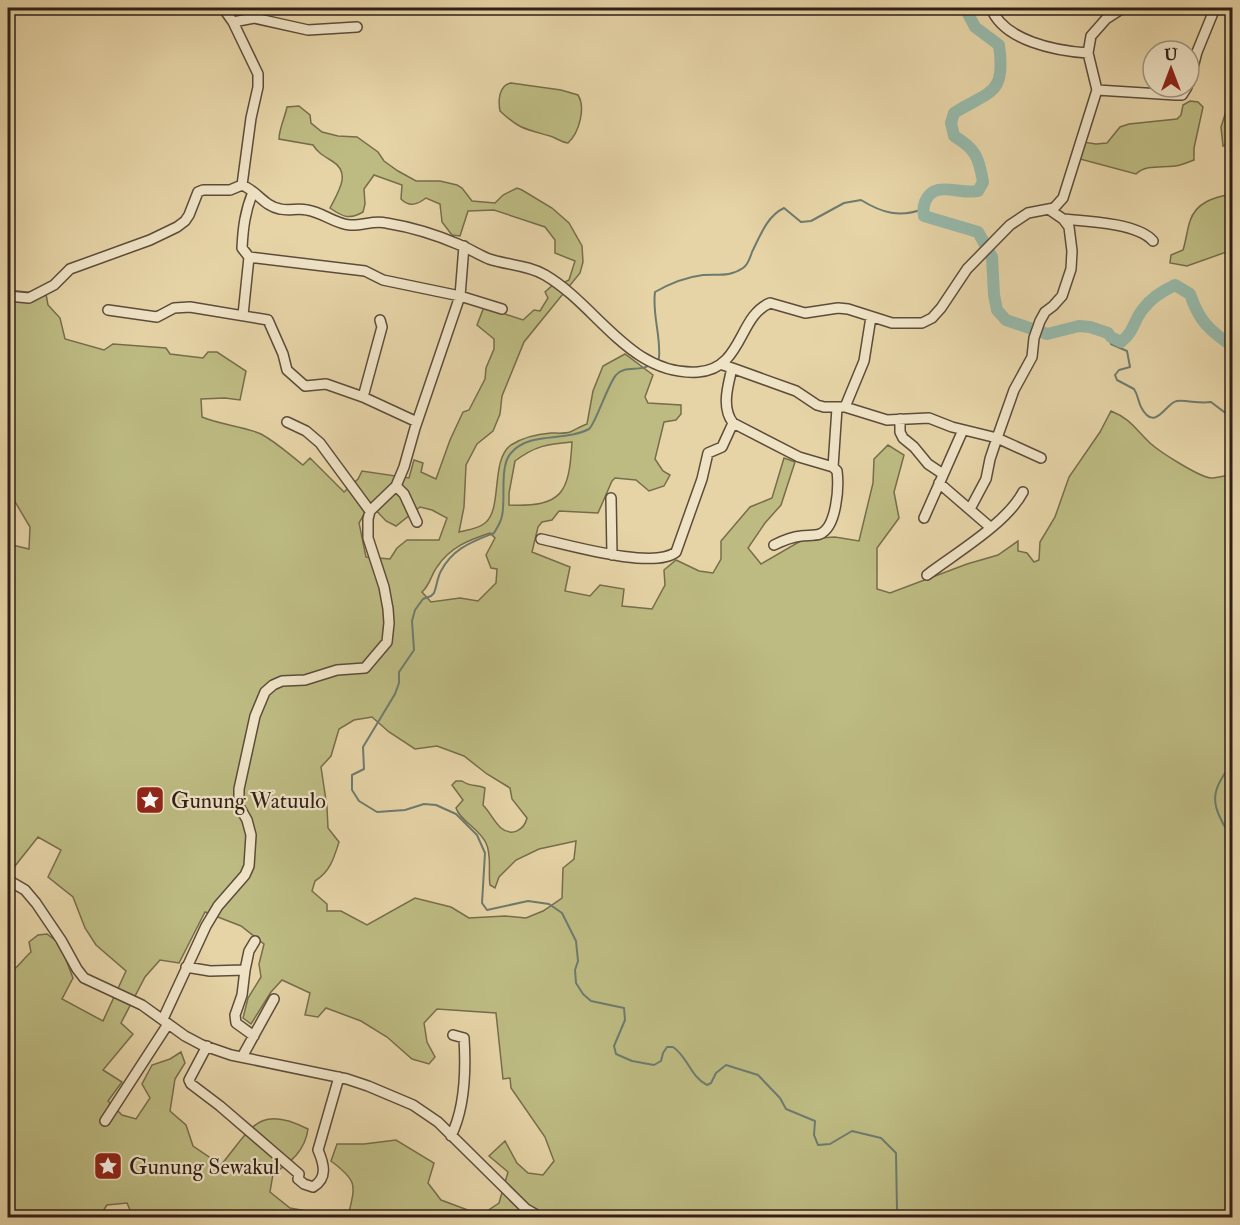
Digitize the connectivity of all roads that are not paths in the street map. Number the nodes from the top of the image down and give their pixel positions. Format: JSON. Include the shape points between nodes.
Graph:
{"nodes":[{"id":1,"x":223,"y":8,"type":"edge"},
{"id":2,"x":992,"y":8,"type":"edge"},
{"id":3,"x":1123,"y":8,"type":"edge"},
{"id":4,"x":1215,"y":8,"type":"edge"},
{"id":5,"x":233,"y":22,"type":"junction"},
{"id":6,"x":357,"y":27,"type":"dead end"},
{"id":7,"x":1201,"y":42,"type":"edge"},
{"id":8,"x":1088,"y":53,"type":"junction"},
{"id":9,"x":1097,"y":90,"type":"junction"},
{"id":10,"x":1141,"y":93,"type":"edge"},
{"id":11,"x":242,"y":185,"type":"junction"},
{"id":12,"x":253,"y":192,"type":"junction"},
{"id":13,"x":1050,"y":210,"type":"junction"},
{"id":14,"x":1063,"y":219,"type":"junction"},
{"id":15,"x":1153,"y":241,"type":"dead end"},
{"id":16,"x":464,"y":246,"type":"junction"},
{"id":17,"x":249,"y":257,"type":"junction"},
{"id":18,"x":8,"y":296,"type":"edge"},
{"id":19,"x":460,"y":296,"type":"junction"},
{"id":20,"x":502,"y":309,"type":"dead end"},
{"id":21,"x":108,"y":310,"type":"dead end"},
{"id":22,"x":243,"y":315,"type":"junction"},
{"id":23,"x":871,"y":317,"type":"junction"},
{"id":24,"x":381,"y":320,"type":"dead end"},
{"id":25,"x":728,"y":366,"type":"junction"},
{"id":26,"x":363,"y":398,"type":"junction"},
{"id":27,"x":841,"y":407,"type":"junction"},
{"id":28,"x":900,"y":420,"type":"junction"},
{"id":29,"x":287,"y":422,"type":"dead end"},
{"id":30,"x":417,"y":422,"type":"junction"},
{"id":31,"x":733,"y":423,"type":"junction"},
{"id":32,"x":963,"y":430,"type":"junction"},
{"id":33,"x":997,"y":438,"type":"junction"},
{"id":34,"x":1041,"y":458,"type":"dead end"},
{"id":35,"x":833,"y":466,"type":"junction"},
{"id":36,"x":941,"y":478,"type":"junction"},
{"id":37,"x":396,"y":486,"type":"junction"},
{"id":38,"x":1023,"y":492,"type":"dead end"},
{"id":39,"x":611,"y":498,"type":"dead end"},
{"id":40,"x":970,"y":509,"type":"junction"},
{"id":41,"x":370,"y":511,"type":"junction"},
{"id":42,"x":924,"y":518,"type":"dead end"},
{"id":43,"x":417,"y":522,"type":"dead end"},
{"id":44,"x":990,"y":527,"type":"junction"},
{"id":45,"x":541,"y":539,"type":"dead end"},
{"id":46,"x":774,"y":545,"type":"dead end"},
{"id":47,"x":612,"y":555,"type":"junction"},
{"id":48,"x":927,"y":575,"type":"dead end"},
{"id":49,"x":8,"y":880,"type":"edge"},
{"id":50,"x":255,"y":942,"type":"dead end"},
{"id":51,"x":186,"y":967,"type":"junction"},
{"id":52,"x":245,"y":970,"type":"junction"},
{"id":53,"x":274,"y":999,"type":"dead end"},
{"id":54,"x":166,"y":1022,"type":"junction"},
{"id":55,"x":453,"y":1035,"type":"dead end"},
{"id":56,"x":254,"y":1036,"type":"junction"},
{"id":57,"x":207,"y":1046,"type":"junction"},
{"id":58,"x":242,"y":1057,"type":"junction"},
{"id":59,"x":339,"y":1077,"type":"junction"},
{"id":60,"x":105,"y":1121,"type":"dead end"},
{"id":61,"x":451,"y":1136,"type":"junction"},
{"id":62,"x":542,"y":1218,"type":"edge"}],
"edges":[{"from":1,"to":5,"type":"street"},
{"from":2,"to":8,"type":"street","via":[[1001,24],[1015,34],[1054,49]]},
{"from":3,"to":8,"type":"street","via":[[1097,27]]},
{"from":4,"to":7,"type":"street"},
{"from":5,"to":6,"type":"street","via":[[254,18],[308,30]]},
{"from":5,"to":11,"type":"street","via":[[258,74]]},
{"from":8,"to":9,"type":"street"},
{"from":9,"to":10,"type":"street"},
{"from":9,"to":13,"type":"street","via":[[1063,198]]},
{"from":11,"to":12,"type":"street"},
{"from":11,"to":18,"type":"street","via":[[230,190],[198,192],[189,215],[177,227],[70,269],[54,285],[29,298]]},
{"from":12,"to":16,"type":"street","via":[[278,209],[308,210],[351,225],[387,223]]},
{"from":12,"to":17,"type":"street","via":[[243,225],[242,248]]},
{"from":13,"to":14,"type":"street"},
{"from":13,"to":23,"type":"street","via":[[1028,213],[1010,225],[967,268],[932,318],[902,324]]},
{"from":14,"to":15,"type":"street","via":[[1114,225],[1144,233]]},
{"from":14,"to":33,"type":"street","via":[[1071,237],[1071,269],[1062,296],[1040,321],[1032,357],[1014,390]]},
{"from":16,"to":19,"type":"street"},
{"from":16,"to":25,"type":"street","via":[[489,259],[546,276],[632,351],[659,367],[698,372]]},
{"from":17,"to":19,"type":"street","via":[[365,271],[383,280]]},
{"from":17,"to":22,"type":"street"},
{"from":19,"to":20,"type":"street"},
{"from":19,"to":30,"type":"street"},
{"from":21,"to":22,"type":"street","via":[[157,317],[174,308],[190,307]]},
{"from":22,"to":26,"type":"street","via":[[268,321],[286,370],[305,386],[326,384]]},
{"from":23,"to":25,"type":"street","via":[[838,308],[805,313],[771,303],[751,322]]},
{"from":23,"to":27,"type":"street","via":[[864,361]]},
{"from":24,"to":26,"type":"street"},
{"from":25,"to":27,"type":"street","via":[[796,391],[817,405]]},
{"from":25,"to":31,"type":"street","via":[[726,400]]},
{"from":26,"to":30,"type":"street"},
{"from":27,"to":28,"type":"street","via":[[876,418]]},
{"from":27,"to":35,"type":"street"},
{"from":28,"to":32,"type":"street","via":[[929,418]]},
{"from":28,"to":36,"type":"street","via":[[903,438]]},
{"from":29,"to":41,"type":"street","via":[[320,443]]},
{"from":30,"to":37,"type":"street"},
{"from":31,"to":35,"type":"street","via":[[799,457]]},
{"from":31,"to":47,"type":"street","via":[[722,447],[708,453],[676,552],[661,559]]},
{"from":32,"to":33,"type":"street"},
{"from":32,"to":36,"type":"street"},
{"from":33,"to":34,"type":"street"},
{"from":33,"to":40,"type":"street","via":[[986,479]]},
{"from":35,"to":46,"type":"street","via":[[838,489],[827,528],[819,535],[796,536]]},
{"from":36,"to":40,"type":"street"},
{"from":36,"to":42,"type":"street"},
{"from":37,"to":41,"type":"street"},
{"from":37,"to":43,"type":"street"},
{"from":38,"to":44,"type":"street","via":[[1016,506]]},
{"from":39,"to":47,"type":"street"},
{"from":40,"to":44,"type":"street"},
{"from":41,"to":51,"type":"street","via":[[368,538],[388,609],[387,642],[365,668],[282,681],[265,692],[255,716],[239,789],[239,806],[250,835],[249,866],[218,906]]},
{"from":44,"to":48,"type":"street"},
{"from":45,"to":47,"type":"street"},
{"from":49,"to":54,"type":"street","via":[[25,890],[36,903],[84,978],[142,1005]]},
{"from":50,"to":52,"type":"street"},
{"from":51,"to":52,"type":"street"},
{"from":51,"to":54,"type":"street"},
{"from":52,"to":56,"type":"street","via":[[236,1023]]},
{"from":53,"to":56,"type":"street"},
{"from":54,"to":57,"type":"street"},
{"from":54,"to":60,"type":"street"},
{"from":55,"to":61,"type":"street","via":[[464,1038],[464,1065],[460,1111]]},
{"from":56,"to":58,"type":"street"},
{"from":57,"to":58,"type":"street"},
{"from":57,"to":59,"type":"street","via":[[189,1080],[191,1084],[298,1174],[298,1179],[313,1187],[324,1177],[318,1150]]},
{"from":58,"to":59,"type":"street"},
{"from":59,"to":61,"type":"street","via":[[413,1105]]},
{"from":61,"to":62,"type":"street","via":[[519,1204]]}]}
